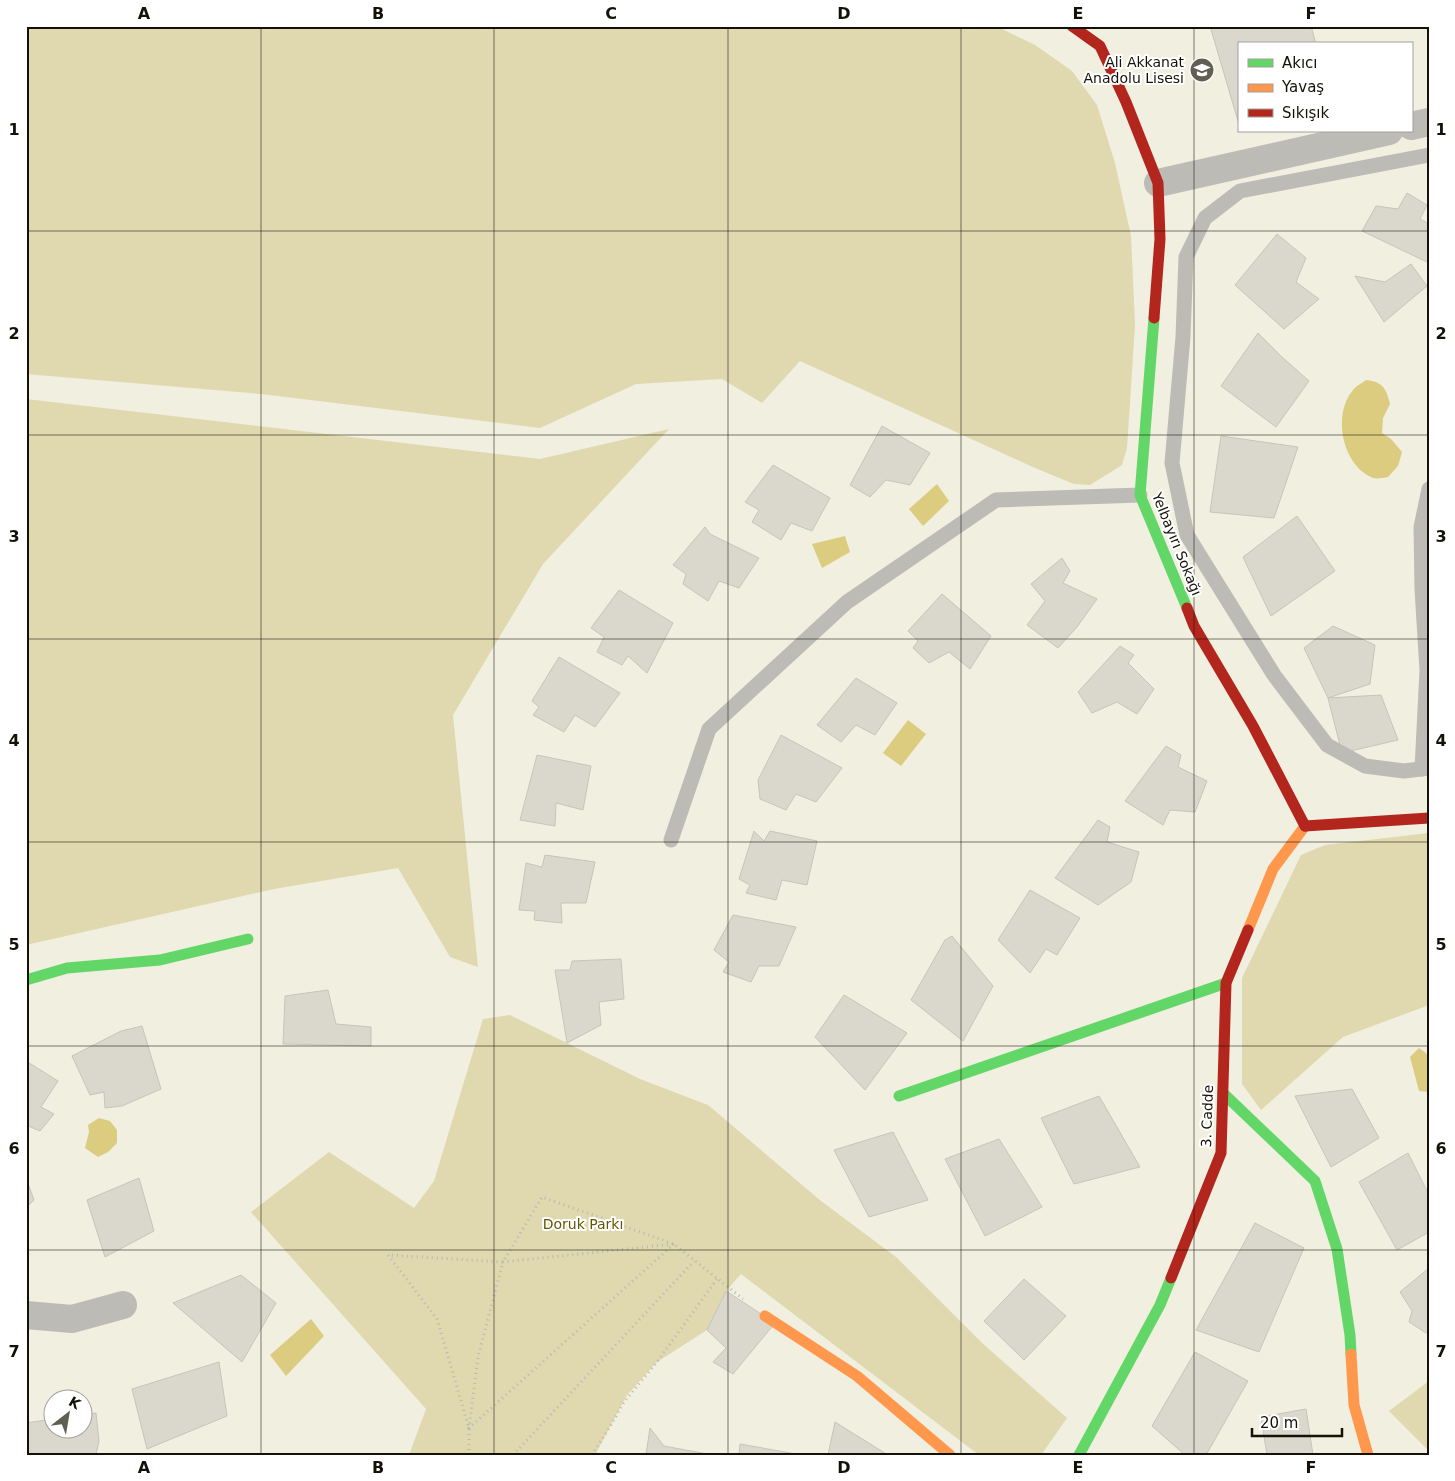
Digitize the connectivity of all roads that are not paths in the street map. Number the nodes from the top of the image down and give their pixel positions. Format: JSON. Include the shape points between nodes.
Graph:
{"nodes":[{"id":1,"x":1072,"y":26,"type":"edge"},
{"id":2,"x":1429,"y":122,"type":"edge"},
{"id":3,"x":1412,"y":126,"type":"edge"},
{"id":4,"x":1385,"y":132,"type":"edge"},
{"id":5,"x":1429,"y":155,"type":"edge"},
{"id":6,"x":1158,"y":183,"type":"junction"},
{"id":7,"x":1429,"y":489,"type":"edge"},
{"id":8,"x":1140,"y":495,"type":"junction"},
{"id":9,"x":1425,"y":768,"type":"edge"},
{"id":10,"x":1429,"y":818,"type":"edge"},
{"id":11,"x":1305,"y":826,"type":"junction"},
{"id":12,"x":671,"y":840,"type":"dead end"},
{"id":13,"x":248,"y":939,"type":"dead end"},
{"id":14,"x":26,"y":980,"type":"edge"},
{"id":15,"x":1226,"y":983,"type":"junction"},
{"id":16,"x":1223,"y":1094,"type":"junction"},
{"id":17,"x":899,"y":1096,"type":"dead end"},
{"id":18,"x":123,"y":1306,"type":"dead end"},
{"id":19,"x":26,"y":1315,"type":"edge"},
{"id":20,"x":765,"y":1316,"type":"road end"},
{"id":21,"x":950,"y":1455,"type":"edge"},
{"id":22,"x":1078,"y":1455,"type":"edge"},
{"id":23,"x":1368,"y":1455,"type":"edge"}],
"edges":[{"from":1,"to":6,"type":"street","name":"Yelbayırı Sokağı","via":[[1100,46]]},
{"from":2,"to":3,"type":"street"},
{"from":4,"to":6,"type":"street"},
{"from":5,"to":9,"type":"lane","via":[[1240,191],[1205,218],[1186,257],[1172,463],[1187,535],[1274,675],[1327,744],[1365,766],[1404,771]]},
{"from":6,"to":8,"type":"street","name":"Yelbayırı Sokağı","via":[[1160,239]]},
{"from":7,"to":9,"type":"lane","via":[[1421,527],[1427,670]]},
{"from":8,"to":11,"type":"street","name":"Yelbayırı Sokağı","via":[[1194,626],[1253,726]]},
{"from":8,"to":12,"type":"lane","via":[[996,500],[847,602],[709,729]]},
{"from":10,"to":11,"type":"street"},
{"from":11,"to":15,"type":"street","name":"3. Cadde","via":[[1273,869]]},
{"from":13,"to":14,"type":"street","via":[[160,960],[67,968]]},
{"from":15,"to":16,"type":"street","name":"3. Cadde"},
{"from":15,"to":17,"type":"street"},
{"from":16,"to":22,"type":"street","name":"3. Cadde","via":[[1221,1153],[1160,1305]]},
{"from":16,"to":23,"type":"street","via":[[1315,1181],[1337,1249],[1350,1335],[1354,1405]]},
{"from":18,"to":19,"type":"street","via":[[72,1320]]},
{"from":20,"to":21,"type":"street","via":[[857,1376]]}]}
